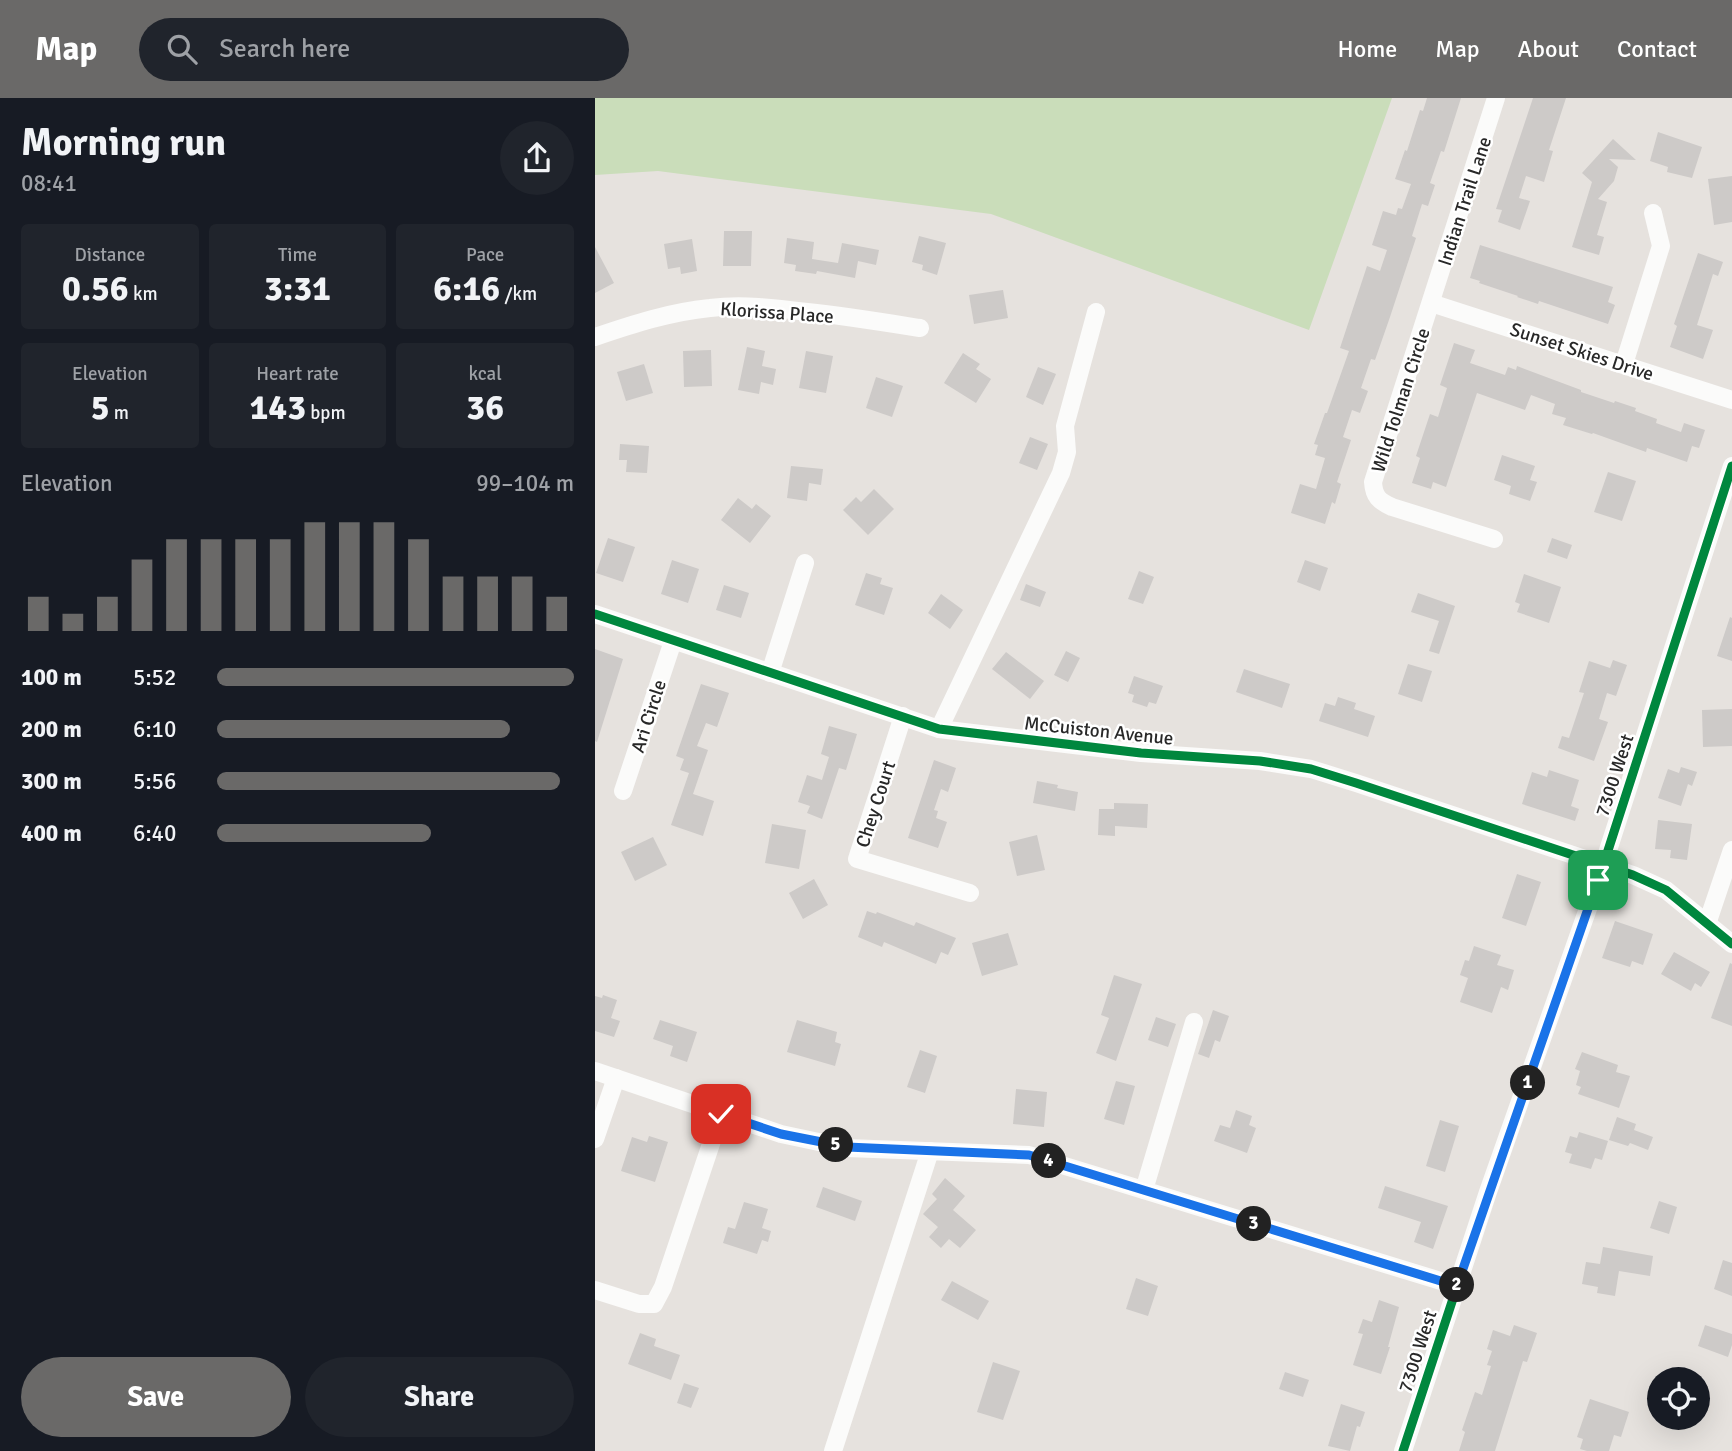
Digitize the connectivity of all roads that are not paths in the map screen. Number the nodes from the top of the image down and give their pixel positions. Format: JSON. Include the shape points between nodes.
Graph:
{"nodes":[{"id":1,"x":1496,"y":98,"type":"edge"},
{"id":2,"x":1653,"y":213,"type":"dead end"},
{"id":3,"x":1431,"y":303,"type":"junction"},
{"id":4,"x":1096,"y":312,"type":"dead end"},
{"id":5,"x":920,"y":328,"type":"dead end"},
{"id":6,"x":595,"y":337,"type":"edge"},
{"id":7,"x":1624,"y":365,"type":"junction"},
{"id":8,"x":1732,"y":400,"type":"edge"},
{"id":9,"x":1732,"y":466,"type":"edge"},
{"id":10,"x":1494,"y":539,"type":"dead end"},
{"id":11,"x":805,"y":563,"type":"dead end"},
{"id":12,"x":595,"y":614,"type":"edge"},
{"id":13,"x":673,"y":641,"type":"junction"},
{"id":14,"x":770,"y":673,"type":"junction"},
{"id":15,"x":903,"y":716,"type":"junction"},
{"id":16,"x":939,"y":729,"type":"junction"},
{"id":17,"x":623,"y":792,"type":"dead end"},
{"id":18,"x":1732,"y":850,"type":"edge"},
{"id":19,"x":1603,"y":866,"type":"junction"},
{"id":20,"x":970,"y":893,"type":"dead end"},
{"id":21,"x":1707,"y":924,"type":"junction"},
{"id":22,"x":1732,"y":944,"type":"edge"},
{"id":23,"x":1194,"y":1022,"type":"dead end"},
{"id":24,"x":595,"y":1071,"type":"edge"},
{"id":25,"x":616,"y":1078,"type":"junction"},
{"id":26,"x":721,"y":1114,"type":"junction"},
{"id":27,"x":595,"y":1139,"type":"edge"},
{"id":28,"x":930,"y":1151,"type":"junction"},
{"id":29,"x":1144,"y":1190,"type":"junction"},
{"id":30,"x":1457,"y":1286,"type":"junction"},
{"id":31,"x":595,"y":1290,"type":"edge"},
{"id":32,"x":833,"y":1451,"type":"edge"},
{"id":33,"x":1403,"y":1451,"type":"edge"}],
"edges":[{"from":1,"to":3,"type":"street","name":"Indian Trail Lane"},
{"from":2,"to":7,"type":"street","via":[[1661,246]]},
{"from":3,"to":7,"type":"street","name":"Sunset Skies Drive"},
{"from":3,"to":10,"type":"street","name":"Wild Tolman Circle","via":[[1373,482],[1374,491],[1392,507]]},
{"from":4,"to":16,"type":"street","via":[[1065,426],[1067,452],[1061,473]]},
{"from":5,"to":6,"type":"street","name":"Klorissa Place","via":[[785,309],[734,307],[665,316]]},
{"from":7,"to":8,"type":"street","name":"Sunset Skies Drive"},
{"from":9,"to":19,"type":"street","name":"7300 West"},
{"from":11,"to":14,"type":"street"},
{"from":12,"to":13,"type":"street","name":"McCuiston Avenue"},
{"from":13,"to":14,"type":"street","name":"McCuiston Avenue"},
{"from":13,"to":17,"type":"street","name":"Ari Circle"},
{"from":14,"to":15,"type":"street","name":"McCuiston Avenue"},
{"from":15,"to":16,"type":"street","name":"McCuiston Avenue"},
{"from":15,"to":20,"type":"street","name":"Chey Court","via":[[857,859]]},
{"from":16,"to":19,"type":"street","name":"McCuiston Avenue","via":[[1311,769]]},
{"from":18,"to":21,"type":"street"},
{"from":19,"to":21,"type":"street","name":"McCuiston Avenue","via":[[1666,890]]},
{"from":19,"to":30,"type":"street","name":"7300 West"},
{"from":21,"to":22,"type":"street","name":"McCuiston Avenue"},
{"from":23,"to":29,"type":"street"},
{"from":24,"to":25,"type":"street"},
{"from":25,"to":26,"type":"street"},
{"from":25,"to":27,"type":"street"},
{"from":26,"to":28,"type":"street","via":[[781,1134],[847,1147]]},
{"from":26,"to":31,"type":"street","via":[[654,1304]]},
{"from":28,"to":29,"type":"street","via":[[1029,1155]]},
{"from":28,"to":32,"type":"street"},
{"from":29,"to":30,"type":"street"},
{"from":30,"to":33,"type":"street","name":"7300 West"}]}
